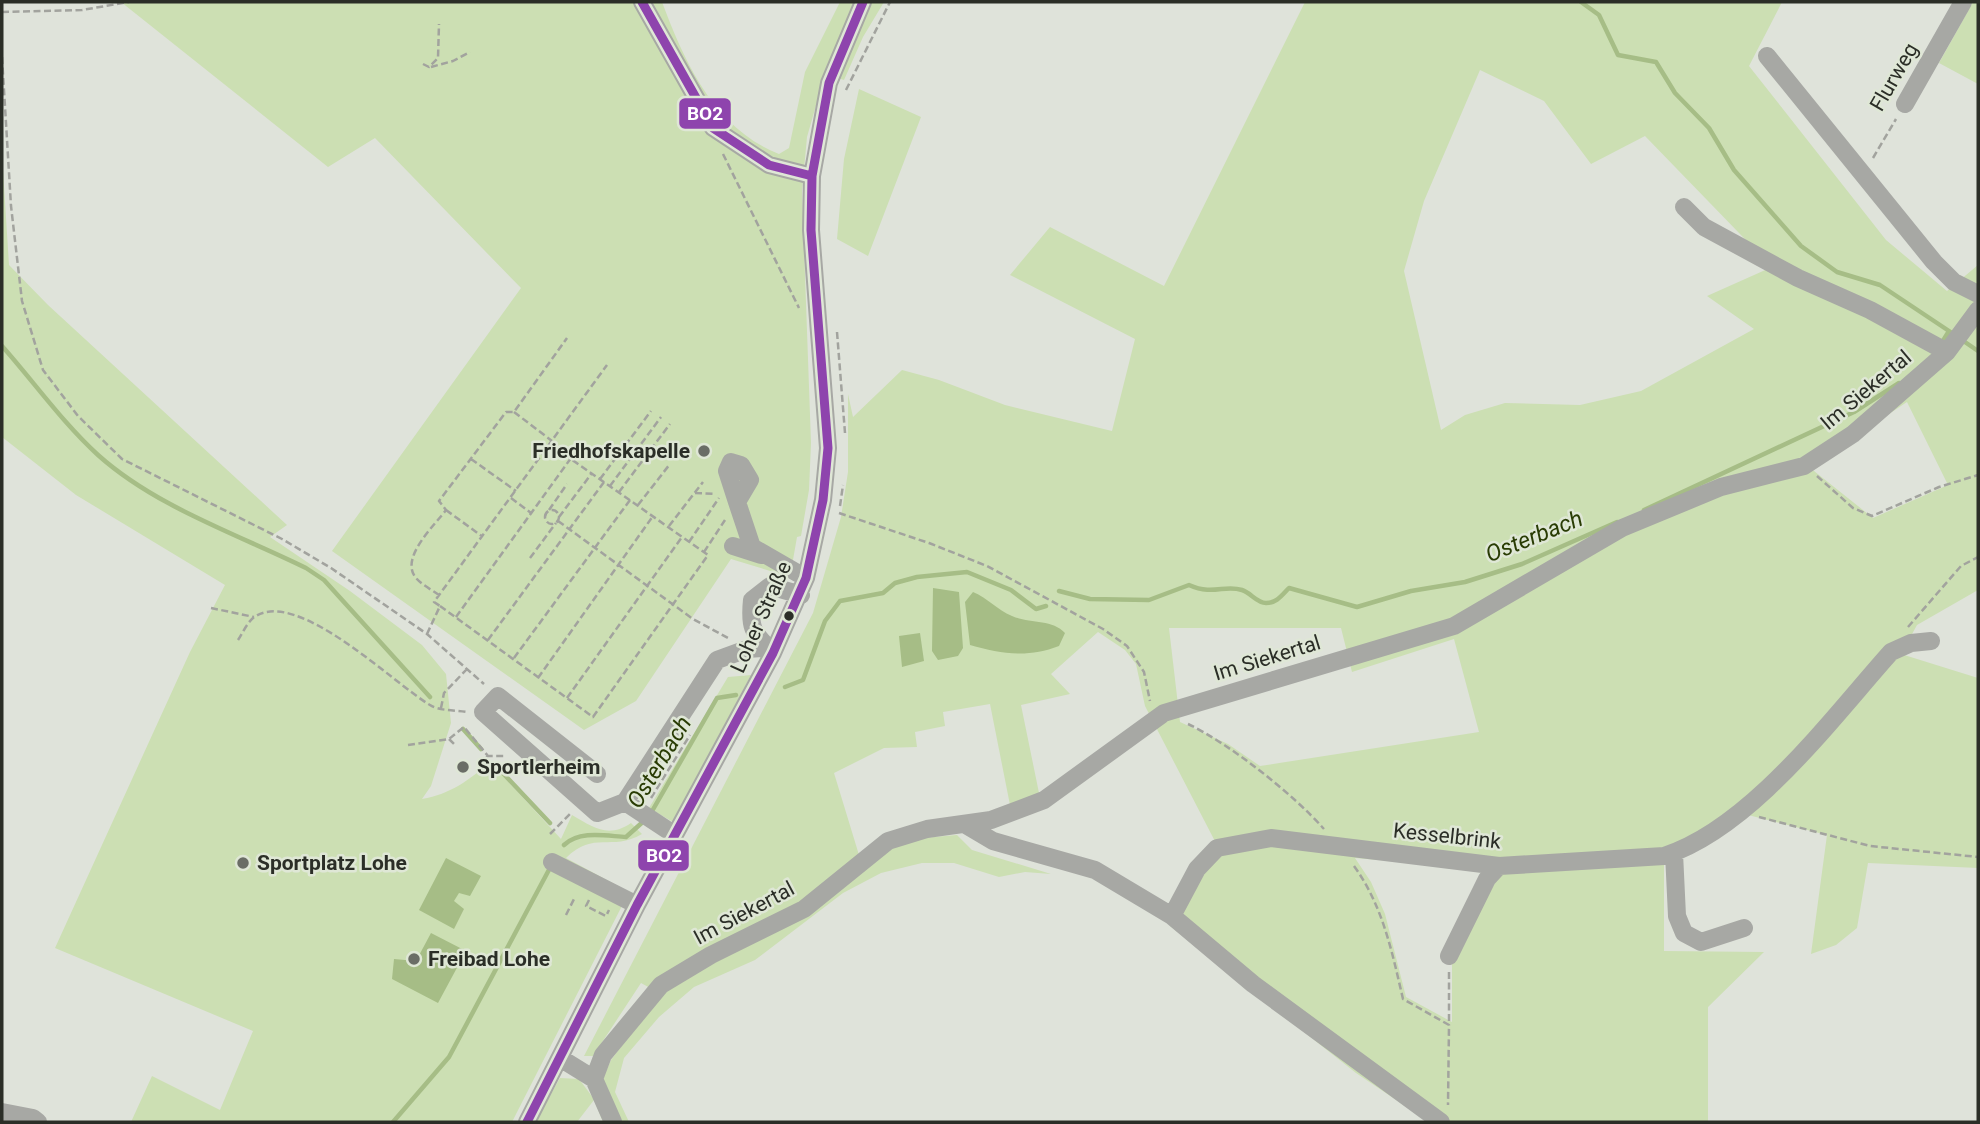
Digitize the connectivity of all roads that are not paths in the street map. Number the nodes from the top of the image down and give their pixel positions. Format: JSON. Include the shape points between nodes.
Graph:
{"nodes":[{"id":1,"x":642,"y":2,"type":"edge"},
{"id":2,"x":863,"y":2,"type":"edge"},
{"id":3,"x":1963,"y":2,"type":"edge"},
{"id":4,"x":1767,"y":56,"type":"dead end"},
{"id":5,"x":1905,"y":104,"type":"road end"},
{"id":6,"x":812,"y":176,"type":"junction"},
{"id":7,"x":1684,"y":207,"type":"dead end"},
{"id":8,"x":1978,"y":294,"type":"edge"},
{"id":9,"x":1978,"y":310,"type":"edge"},
{"id":10,"x":1948,"y":343,"type":"junction"},
{"id":11,"x":737,"y":502,"type":"road end"},
{"id":12,"x":733,"y":546,"type":"dead end"},
{"id":13,"x":764,"y":556,"type":"junction"},
{"id":14,"x":803,"y":586,"type":"junction"},
{"id":15,"x":1931,"y":641,"type":"dead end"},
{"id":16,"x":773,"y":653,"type":"junction"},
{"id":17,"x":597,"y":774,"type":"dead end"},
{"id":18,"x":625,"y":802,"type":"junction"},
{"id":19,"x":966,"y":825,"type":"junction"},
{"id":20,"x":675,"y":835,"type":"junction"},
{"id":21,"x":1674,"y":853,"type":"junction"},
{"id":22,"x":552,"y":862,"type":"dead end"},
{"id":23,"x":1499,"y":866,"type":"junction"},
{"id":24,"x":637,"y":905,"type":"junction"},
{"id":25,"x":1172,"y":916,"type":"junction"},
{"id":26,"x":1744,"y":928,"type":"dead end"},
{"id":27,"x":1449,"y":956,"type":"road end"},
{"id":28,"x":560,"y":1058,"type":"junction"},
{"id":29,"x":594,"y":1079,"type":"junction"},
{"id":30,"x":2,"y":1112,"type":"edge"},
{"id":31,"x":1444,"y":1117,"type":"edge"},
{"id":32,"x":38,"y":1122,"type":"edge"},
{"id":33,"x":527,"y":1122,"type":"edge"},
{"id":34,"x":613,"y":1122,"type":"edge"}],
"edges":[{"from":1,"to":6,"type":"street","via":[[713,128],[769,165]]},
{"from":2,"to":6,"type":"street","name":"Loher Straße","via":[[829,83]]},
{"from":3,"to":5,"type":"street","name":"Flurweg"},
{"from":4,"to":8,"type":"street","via":[[1934,262],[1954,282]]},
{"from":6,"to":14,"type":"street","name":"Loher Straße","via":[[811,230],[828,448],[823,500]]},
{"from":7,"to":10,"type":"street","via":[[1704,226],[1798,278]]},
{"from":9,"to":10,"type":"street","name":"Im Siekertal"},
{"from":10,"to":19,"type":"street","name":"Im Siekertal","via":[[1853,434],[1804,466],[1721,487],[1622,528],[1454,625],[1164,713],[1044,800]]},
{"from":11,"to":13,"type":"street","via":[[752,547]]},
{"from":12,"to":13,"type":"street"},
{"from":13,"to":14,"type":"street"},
{"from":14,"to":16,"type":"street","name":"Loher Straße"},
{"from":14,"to":16,"type":"street","via":[[770,586],[752,600],[755,637]]},
{"from":15,"to":21,"type":"street","name":"Kesselbrink","via":[[1899,646],[1774,782],[1709,834]]},
{"from":16,"to":18,"type":"street","via":[[747,649],[717,660]]},
{"from":16,"to":20,"type":"street","name":"Loher Straße"},
{"from":17,"to":18,"type":"street","via":[[498,696],[484,712],[597,813]]},
{"from":18,"to":20,"type":"street"},
{"from":19,"to":25,"type":"street","via":[[993,841],[1095,870]]},
{"from":19,"to":29,"type":"street","name":"Im Siekertal","via":[[912,832],[888,841],[804,909],[661,985],[603,1055]]},
{"from":20,"to":24,"type":"street","name":"Loher Straße"},
{"from":21,"to":23,"type":"street","name":"Kesselbrink"},
{"from":21,"to":26,"type":"street","via":[[1677,916],[1684,933],[1702,942]]},
{"from":22,"to":24,"type":"street"},
{"from":23,"to":25,"type":"street","name":"Kesselbrink","via":[[1271,838],[1217,848],[1197,869]]},
{"from":23,"to":27,"type":"street","via":[[1487,879]]},
{"from":24,"to":28,"type":"street","name":"Loher Straße"},
{"from":25,"to":31,"type":"street","via":[[1253,984]]},
{"from":28,"to":29,"type":"street"},
{"from":28,"to":33,"type":"street","name":"Loher Straße"},
{"from":29,"to":34,"type":"street"},
{"from":30,"to":32,"type":"street"}]}
